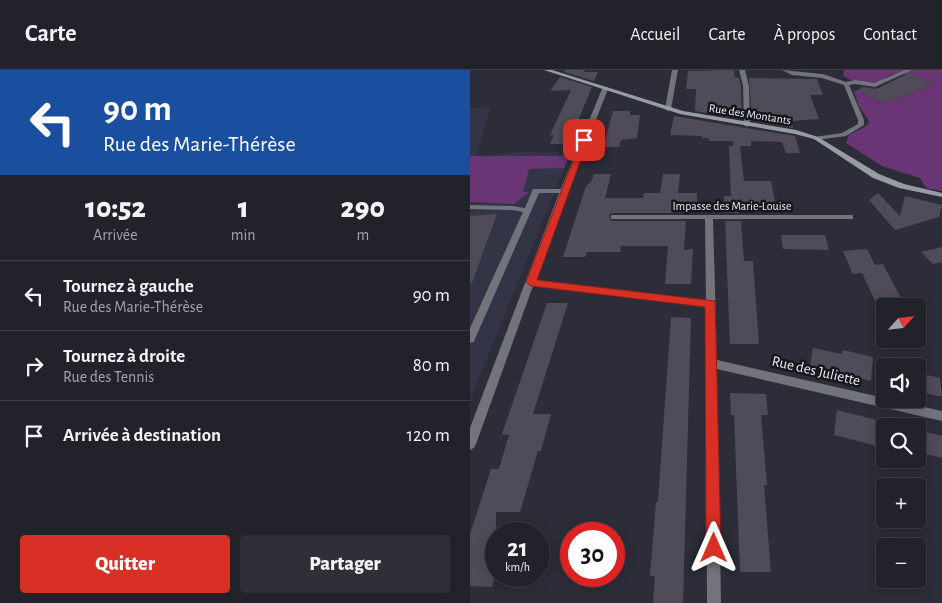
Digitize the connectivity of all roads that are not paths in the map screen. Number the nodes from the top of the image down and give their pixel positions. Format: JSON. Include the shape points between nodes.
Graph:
{"nodes":[{"id":1,"x":547,"y":70,"type":"edge"},
{"id":2,"x":675,"y":70,"type":"edge"},
{"id":3,"x":742,"y":70,"type":"edge"},
{"id":4,"x":785,"y":70,"type":"edge"},
{"id":5,"x":909,"y":70,"type":"edge"},
{"id":6,"x":846,"y":84,"type":"junction"},
{"id":7,"x":605,"y":89,"type":"junction"},
{"id":8,"x":668,"y":109,"type":"junction"},
{"id":9,"x":747,"y":124,"type":"junction"},
{"id":10,"x":816,"y":138,"type":"junction"},
{"id":11,"x":564,"y":190,"type":"junction"},
{"id":12,"x":942,"y":195,"type":"edge"},
{"id":13,"x":470,"y":207,"type":"edge"},
{"id":14,"x":527,"y":211,"type":"junction"},
{"id":15,"x":614,"y":217,"type":"dead end"},
{"id":16,"x":709,"y":217,"type":"junction"},
{"id":17,"x":850,"y":217,"type":"dead end"},
{"id":18,"x":531,"y":282,"type":"junction"},
{"id":19,"x":711,"y":304,"type":"junction"},
{"id":20,"x":470,"y":339,"type":"edge"},
{"id":21,"x":712,"y":363,"type":"junction"},
{"id":22,"x":942,"y":416,"type":"edge"},
{"id":23,"x":470,"y":444,"type":"edge"},
{"id":24,"x":714,"y":603,"type":"edge"}],
"edges":[{"from":1,"to":7,"type":"street","name":"Rue des Montants"},
{"from":2,"to":8,"type":"street"},
{"from":3,"to":9,"type":"street","via":[[746,86]]},
{"from":4,"to":6,"type":"street"},
{"from":5,"to":6,"type":"street","via":[[875,85]]},
{"from":6,"to":10,"type":"street","via":[[861,125],[844,135]]},
{"from":7,"to":8,"type":"street","name":"Rue des Montants"},
{"from":7,"to":11,"type":"street"},
{"from":8,"to":9,"type":"street","name":"Rue des Montants"},
{"from":9,"to":10,"type":"street","name":"Rue des Montants"},
{"from":10,"to":12,"type":"street","name":"Rue des Montants","via":[[876,176]]},
{"from":11,"to":14,"type":"street","via":[[536,190]]},
{"from":11,"to":18,"type":"street"},
{"from":13,"to":14,"type":"street"},
{"from":14,"to":20,"type":"street"},
{"from":15,"to":16,"type":"street","name":"Impasse des Marie-Louise"},
{"from":16,"to":17,"type":"street","name":"Impasse des Marie-Louise"},
{"from":16,"to":19,"type":"street"},
{"from":18,"to":19,"type":"street"},
{"from":18,"to":23,"type":"street"},
{"from":19,"to":21,"type":"street"},
{"from":21,"to":22,"type":"street","name":"Rue des Juliette"},
{"from":21,"to":24,"type":"street"}]}
